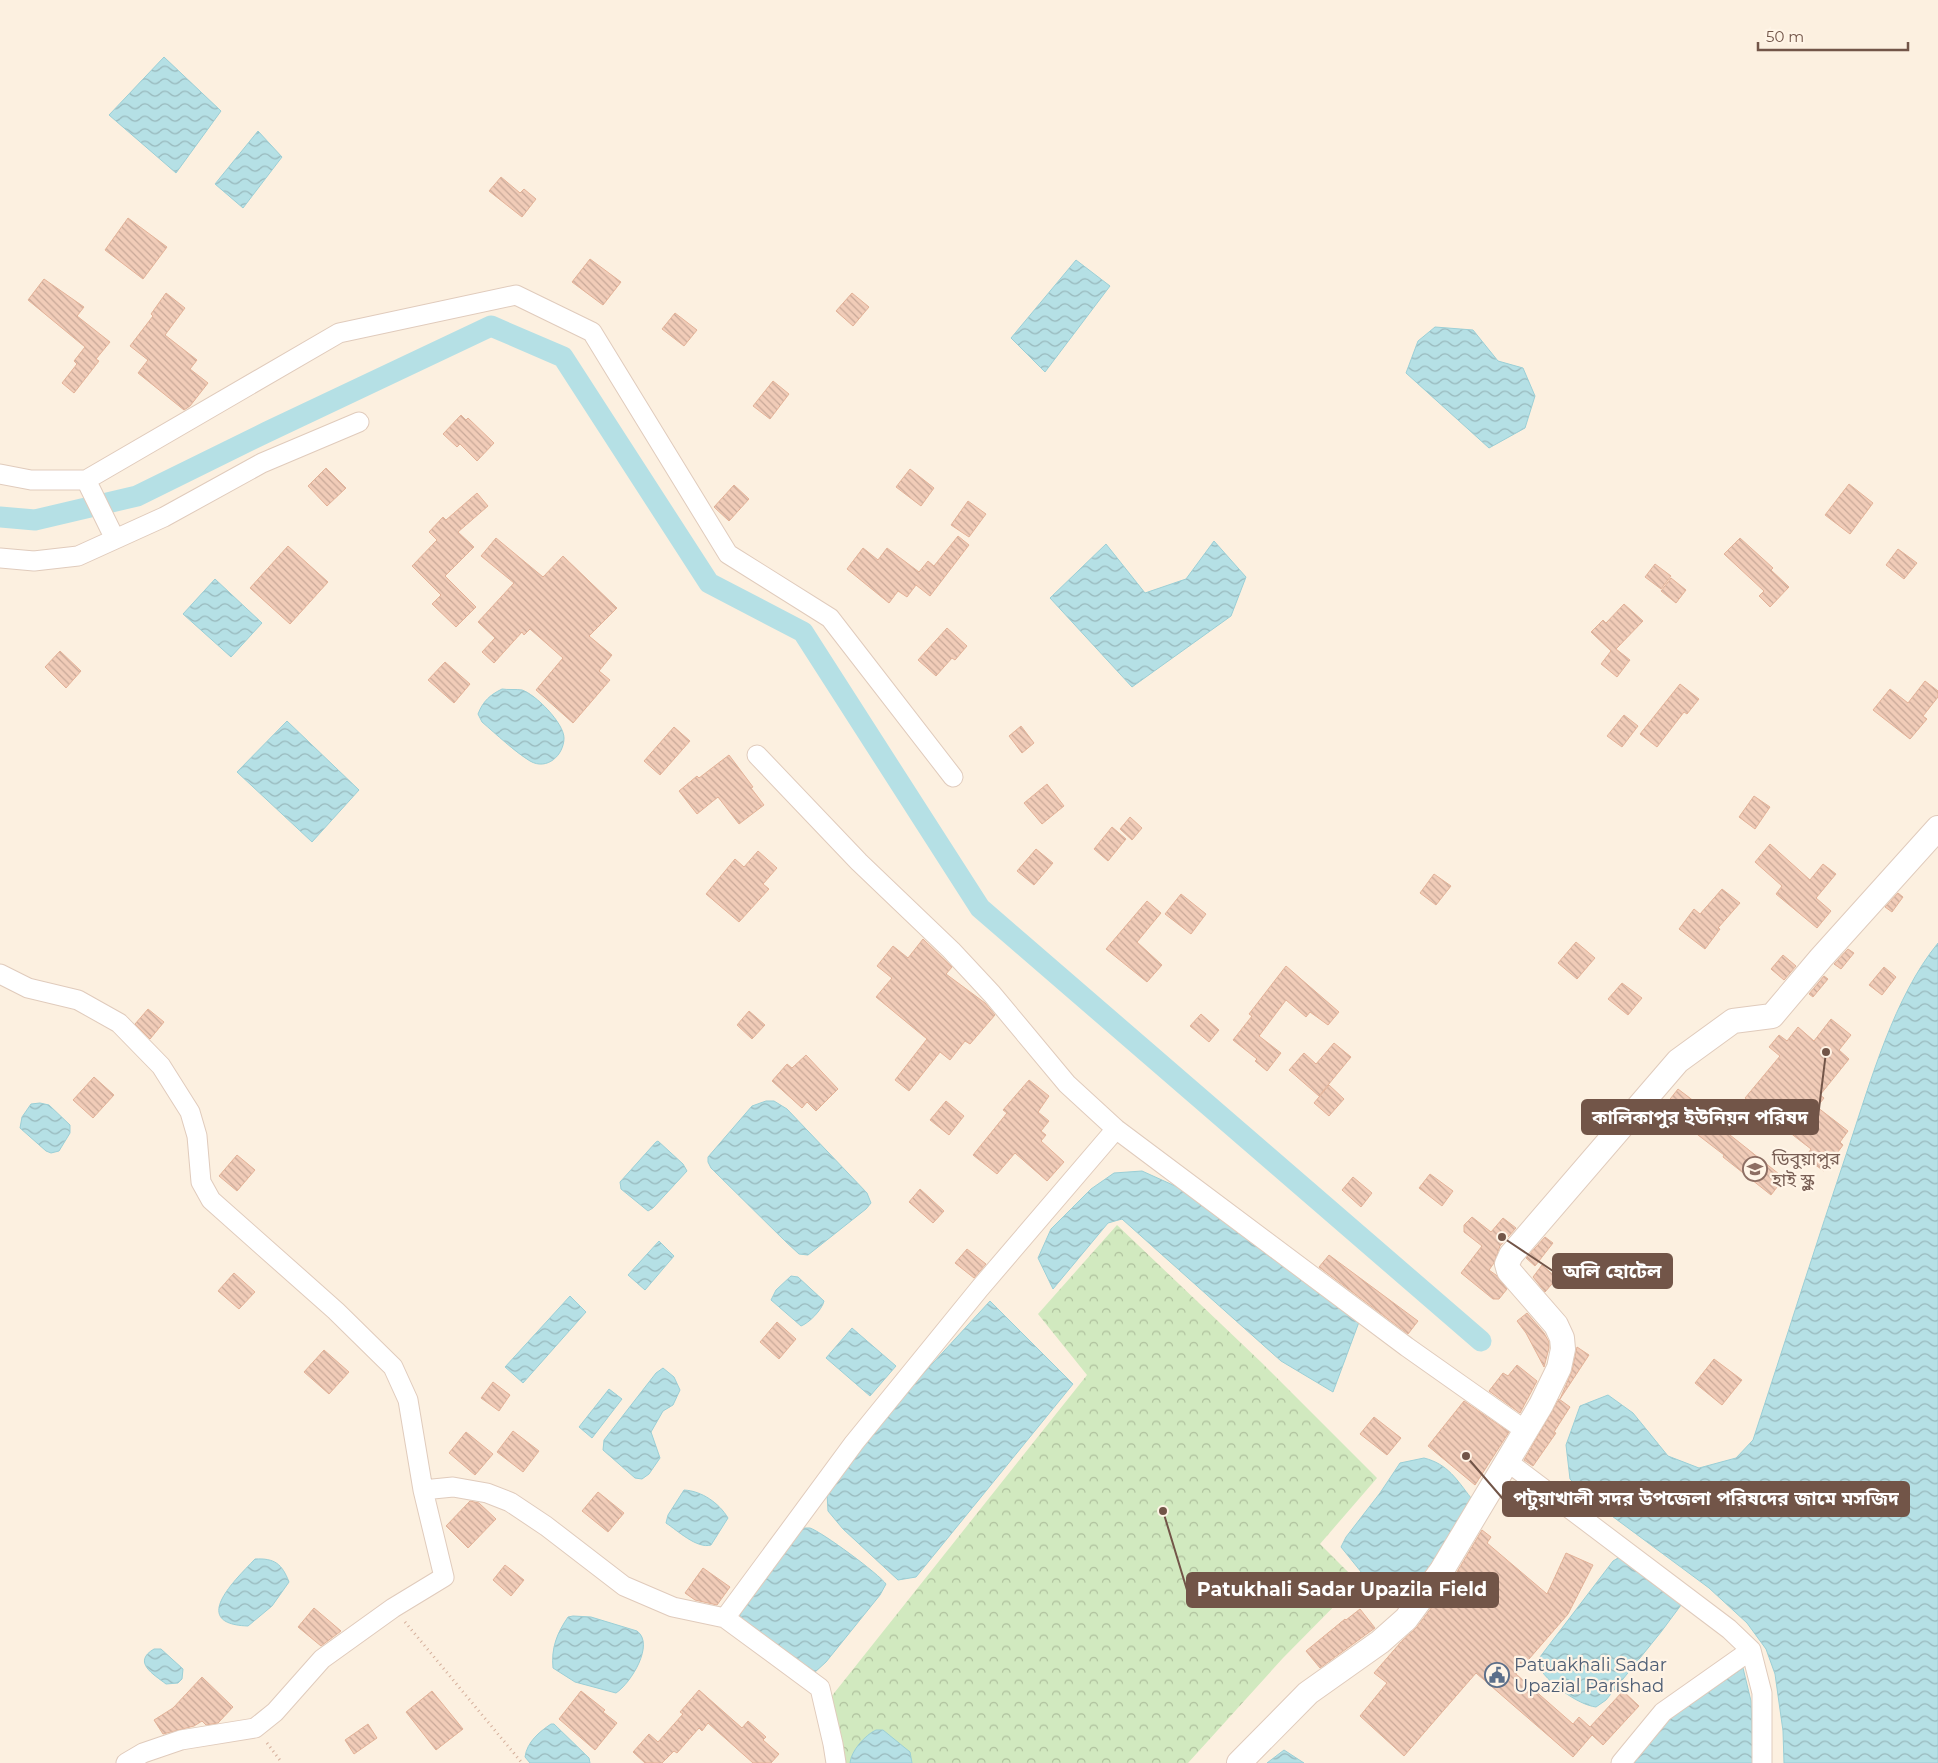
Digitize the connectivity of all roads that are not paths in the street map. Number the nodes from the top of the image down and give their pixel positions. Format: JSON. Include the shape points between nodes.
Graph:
{"nodes":[{"id":1,"x":359,"y":422,"type":"dead end"},
{"id":2,"x":0,"y":474,"type":"edge"},
{"id":3,"x":86,"y":480,"type":"junction"},
{"id":4,"x":115,"y":539,"type":"junction"},
{"id":5,"x":0,"y":558,"type":"edge"},
{"id":6,"x":757,"y":755,"type":"dead end"},
{"id":7,"x":953,"y":777,"type":"dead end"},
{"id":8,"x":1938,"y":828,"type":"edge"},
{"id":9,"x":0,"y":974,"type":"edge"},
{"id":10,"x":1116,"y":1129,"type":"junction"},
{"id":11,"x":1526,"y":1431,"type":"junction"},
{"id":12,"x":1508,"y":1462,"type":"junction"},
{"id":13,"x":423,"y":1490,"type":"junction"},
{"id":14,"x":725,"y":1618,"type":"junction"},
{"id":15,"x":1751,"y":1650,"type":"junction"},
{"id":16,"x":126,"y":1763,"type":"edge"},
{"id":17,"x":836,"y":1763,"type":"edge"},
{"id":18,"x":1239,"y":1763,"type":"edge"},
{"id":19,"x":1621,"y":1763,"type":"edge"},
{"id":20,"x":1762,"y":1763,"type":"edge"}],
"edges":[{"from":1,"to":4,"type":"street","via":[[262,463],[164,517]]},
{"from":2,"to":3,"type":"street","via":[[31,480]]},
{"from":3,"to":4,"type":"street"},
{"from":3,"to":7,"type":"street","via":[[339,334],[516,295],[592,332],[728,554],[830,618]]},
{"from":4,"to":5,"type":"street","via":[[78,556],[34,561]]},
{"from":6,"to":10,"type":"street","via":[[859,862],[957,956],[1067,1084]]},
{"from":8,"to":11,"type":"street","via":[[1772,1016],[1733,1021],[1678,1061],[1511,1255],[1507,1264],[1509,1271],[1556,1325],[1563,1349],[1559,1368]]},
{"from":9,"to":13,"type":"street","via":[[28,988],[78,1000],[119,1023],[161,1066],[190,1112],[201,1182],[211,1200],[336,1311],[393,1367],[408,1400]]},
{"from":10,"to":11,"type":"street","via":[[1407,1347]]},
{"from":10,"to":14,"type":"street","via":[[980,1288],[854,1443]]},
{"from":11,"to":12,"type":"street"},
{"from":12,"to":15,"type":"street","via":[[1729,1629]]},
{"from":12,"to":18,"type":"street","via":[[1442,1570],[1406,1618],[1380,1642],[1308,1693]]},
{"from":13,"to":14,"type":"street","via":[[453,1487],[501,1498],[539,1520],[624,1586],[673,1607]]},
{"from":13,"to":16,"type":"street","via":[[444,1577],[393,1608],[322,1659],[275,1712],[255,1728],[181,1740],[143,1753]]},
{"from":14,"to":17,"type":"street","via":[[820,1688]]},
{"from":15,"to":19,"type":"street","via":[[1663,1712]]},
{"from":15,"to":20,"type":"street","via":[[1762,1693]]}]}
